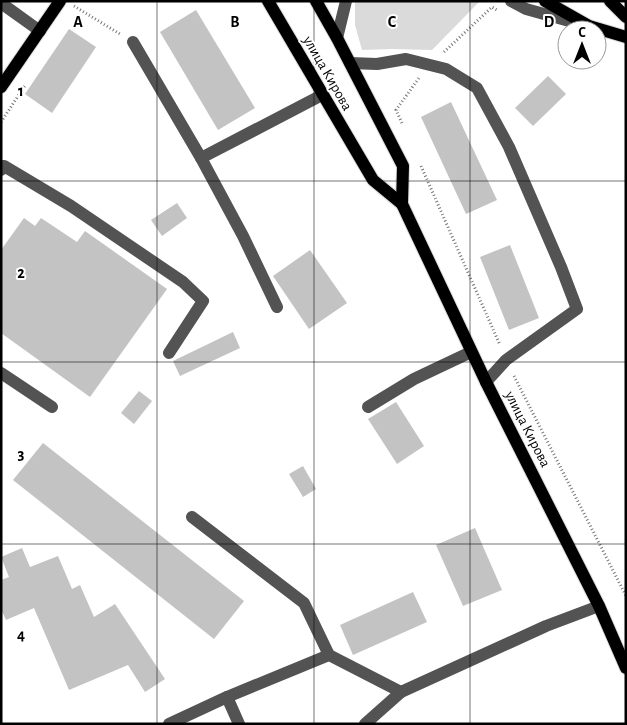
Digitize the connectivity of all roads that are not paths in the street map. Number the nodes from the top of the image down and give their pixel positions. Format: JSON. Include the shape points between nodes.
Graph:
{"nodes":[{"id":1,"x":60,"y":1,"type":"edge"},
{"id":2,"x":268,"y":1,"type":"edge"},
{"id":3,"x":316,"y":1,"type":"edge"},
{"id":4,"x":346,"y":1,"type":"edge"},
{"id":5,"x":512,"y":1,"type":"edge"},
{"id":6,"x":544,"y":1,"type":"edge"},
{"id":7,"x":610,"y":1,"type":"edge"},
{"id":8,"x":1,"y":3,"type":"edge"},
{"id":9,"x":626,"y":16,"type":"edge"},
{"id":10,"x":567,"y":20,"type":"edge"},
{"id":11,"x":578,"y":20,"type":"edge"},
{"id":12,"x":40,"y":31,"type":"junction"},
{"id":13,"x":607,"y":31,"type":"edge"},
{"id":14,"x":626,"y":37,"type":"edge"},
{"id":15,"x":337,"y":38,"type":"junction"},
{"id":16,"x":133,"y":42,"type":"road end"},
{"id":17,"x":350,"y":63,"type":"junction"},
{"id":18,"x":1,"y":87,"type":"edge"},
{"id":19,"x":322,"y":95,"type":"junction"},
{"id":20,"x":201,"y":158,"type":"junction"},
{"id":21,"x":1,"y":170,"type":"edge"},
{"id":22,"x":402,"y":204,"type":"junction"},
{"id":23,"x":277,"y":307,"type":"dead end"},
{"id":24,"x":471,"y":352,"type":"junction"},
{"id":25,"x":168,"y":353,"type":"dead end"},
{"id":26,"x":1,"y":373,"type":"edge"},
{"id":27,"x":486,"y":382,"type":"junction"},
{"id":28,"x":52,"y":407,"type":"dead end"},
{"id":29,"x":368,"y":408,"type":"dead end"},
{"id":30,"x":192,"y":517,"type":"dead end"},
{"id":31,"x":599,"y":606,"type":"junction"},
{"id":32,"x":329,"y":656,"type":"junction"},
{"id":33,"x":626,"y":668,"type":"edge"},
{"id":34,"x":401,"y":692,"type":"junction"},
{"id":35,"x":227,"y":697,"type":"junction"},
{"id":36,"x":169,"y":724,"type":"edge"},
{"id":37,"x":239,"y":724,"type":"edge"},
{"id":38,"x":365,"y":724,"type":"edge"}],
"edges":[{"from":1,"to":12,"type":"main road"},
{"from":2,"to":19,"type":"main road","name":"улица Кирова"},
{"from":3,"to":15,"type":"main road","name":"улица Кирова"},
{"from":4,"to":15,"type":"street"},
{"from":5,"to":10,"type":"street","via":[[526,9]]},
{"from":6,"to":11,"type":"main road"},
{"from":7,"to":9,"type":"main road"},
{"from":8,"to":12,"type":"street"},
{"from":12,"to":18,"type":"main road"},
{"from":13,"to":14,"type":"main road"},
{"from":15,"to":17,"type":"main road","name":"улица Кирова"},
{"from":16,"to":20,"type":"street"},
{"from":17,"to":22,"type":"main road","name":"улица Кирова","via":[[403,166]]},
{"from":17,"to":27,"type":"street","via":[[377,64],[406,59],[446,69],[477,88],[509,147],[561,267],[577,309],[506,360]]},
{"from":19,"to":20,"type":"street"},
{"from":19,"to":22,"type":"main road","name":"улица Кирова","via":[[373,180]]},
{"from":20,"to":23,"type":"street"},
{"from":21,"to":25,"type":"street","via":[[4,166],[71,206],[182,282],[203,302]]},
{"from":22,"to":24,"type":"main road","name":"улица Кирова"},
{"from":24,"to":27,"type":"main road","name":"улица Кирова"},
{"from":24,"to":29,"type":"street","via":[[414,379]]},
{"from":26,"to":28,"type":"street"},
{"from":27,"to":31,"type":"main road","name":"улица Кирова"},
{"from":30,"to":32,"type":"street","via":[[304,603]]},
{"from":31,"to":33,"type":"main road","name":"улица Кирова"},
{"from":31,"to":34,"type":"street","via":[[546,626]]},
{"from":32,"to":34,"type":"street"},
{"from":32,"to":35,"type":"street"},
{"from":34,"to":38,"type":"street"},
{"from":35,"to":36,"type":"street"},
{"from":35,"to":37,"type":"street"}]}
